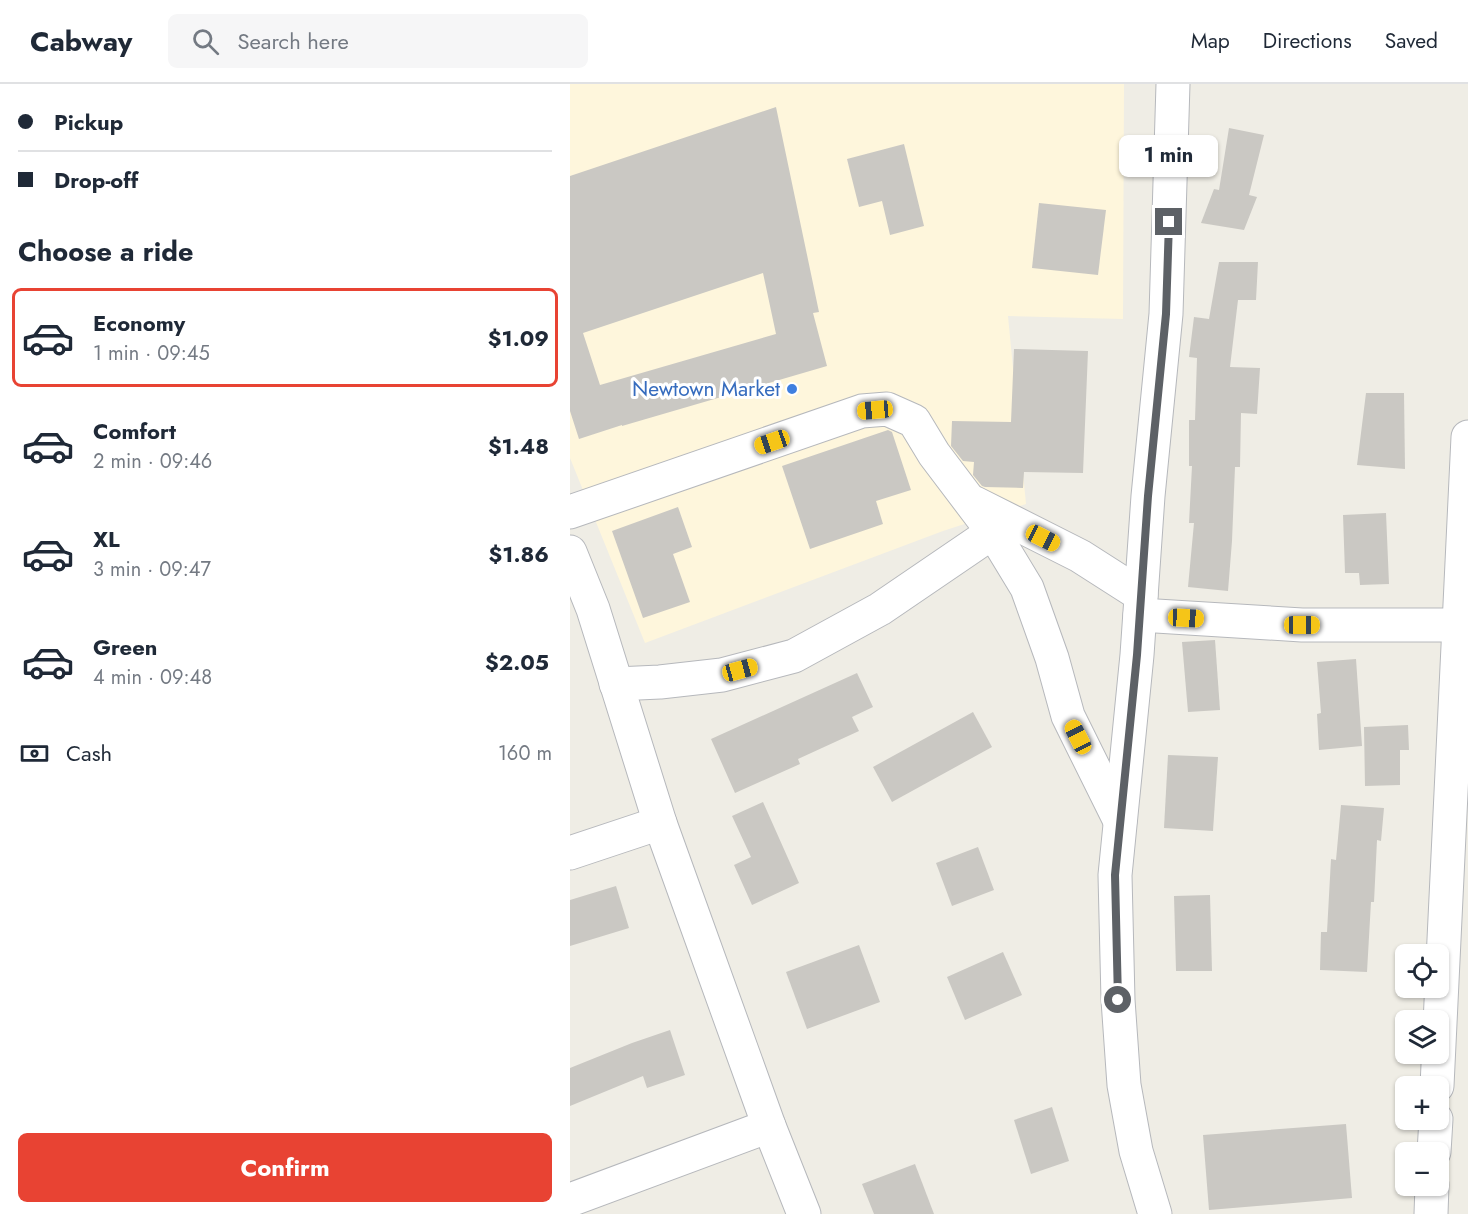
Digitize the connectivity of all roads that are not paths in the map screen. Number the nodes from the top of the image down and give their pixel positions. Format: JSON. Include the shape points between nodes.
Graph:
{"nodes":[{"id":1,"x":1173,"y":84,"type":"edge"},
{"id":2,"x":1468,"y":437,"type":"edge"},
{"id":3,"x":970,"y":501,"type":"junction"},
{"id":4,"x":570,"y":512,"type":"edge"},
{"id":5,"x":993,"y":532,"type":"junction"},
{"id":6,"x":570,"y":552,"type":"edge"},
{"id":7,"x":1141,"y":605,"type":"junction"},
{"id":8,"x":1463,"y":624,"type":"edge"},
{"id":9,"x":616,"y":684,"type":"junction"},
{"id":10,"x":1120,"y":821,"type":"junction"},
{"id":11,"x":660,"y":823,"type":"junction"},
{"id":12,"x":570,"y":853,"type":"edge"},
{"id":13,"x":1455,"y":1002,"type":"edge"},
{"id":14,"x":1439,"y":1076,"type":"edge"},
{"id":15,"x":769,"y":1126,"type":"junction"},
{"id":16,"x":1432,"y":1196,"type":"edge"},
{"id":17,"x":570,"y":1200,"type":"edge"},
{"id":18,"x":804,"y":1214,"type":"edge"},
{"id":19,"x":1155,"y":1214,"type":"edge"},
{"id":20,"x":1431,"y":1214,"type":"edge"}],
"edges":[{"from":1,"to":7,"type":"street","via":[[1166,314]]},
{"from":2,"to":8,"type":"street"},
{"from":3,"to":4,"type":"street","via":[[914,422],[887,409],[862,411]]},
{"from":3,"to":5,"type":"street"},
{"from":3,"to":7,"type":"street","via":[[1080,556]]},
{"from":5,"to":9,"type":"street","via":[[880,609],[794,656],[722,675]]},
{"from":5,"to":10,"type":"street","via":[[1027,588],[1068,716]]},
{"from":6,"to":9,"type":"street"},
{"from":7,"to":8,"type":"street","via":[[1302,625]]},
{"from":7,"to":10,"type":"street"},
{"from":8,"to":13,"type":"street"},
{"from":9,"to":11,"type":"street"},
{"from":10,"to":19,"type":"street","via":[[1115,875],[1124,1085],[1136,1152]]},
{"from":11,"to":12,"type":"street"},
{"from":11,"to":15,"type":"street"},
{"from":13,"to":14,"type":"street"},
{"from":15,"to":17,"type":"street"},
{"from":15,"to":18,"type":"street"},
{"from":16,"to":20,"type":"street"}]}
